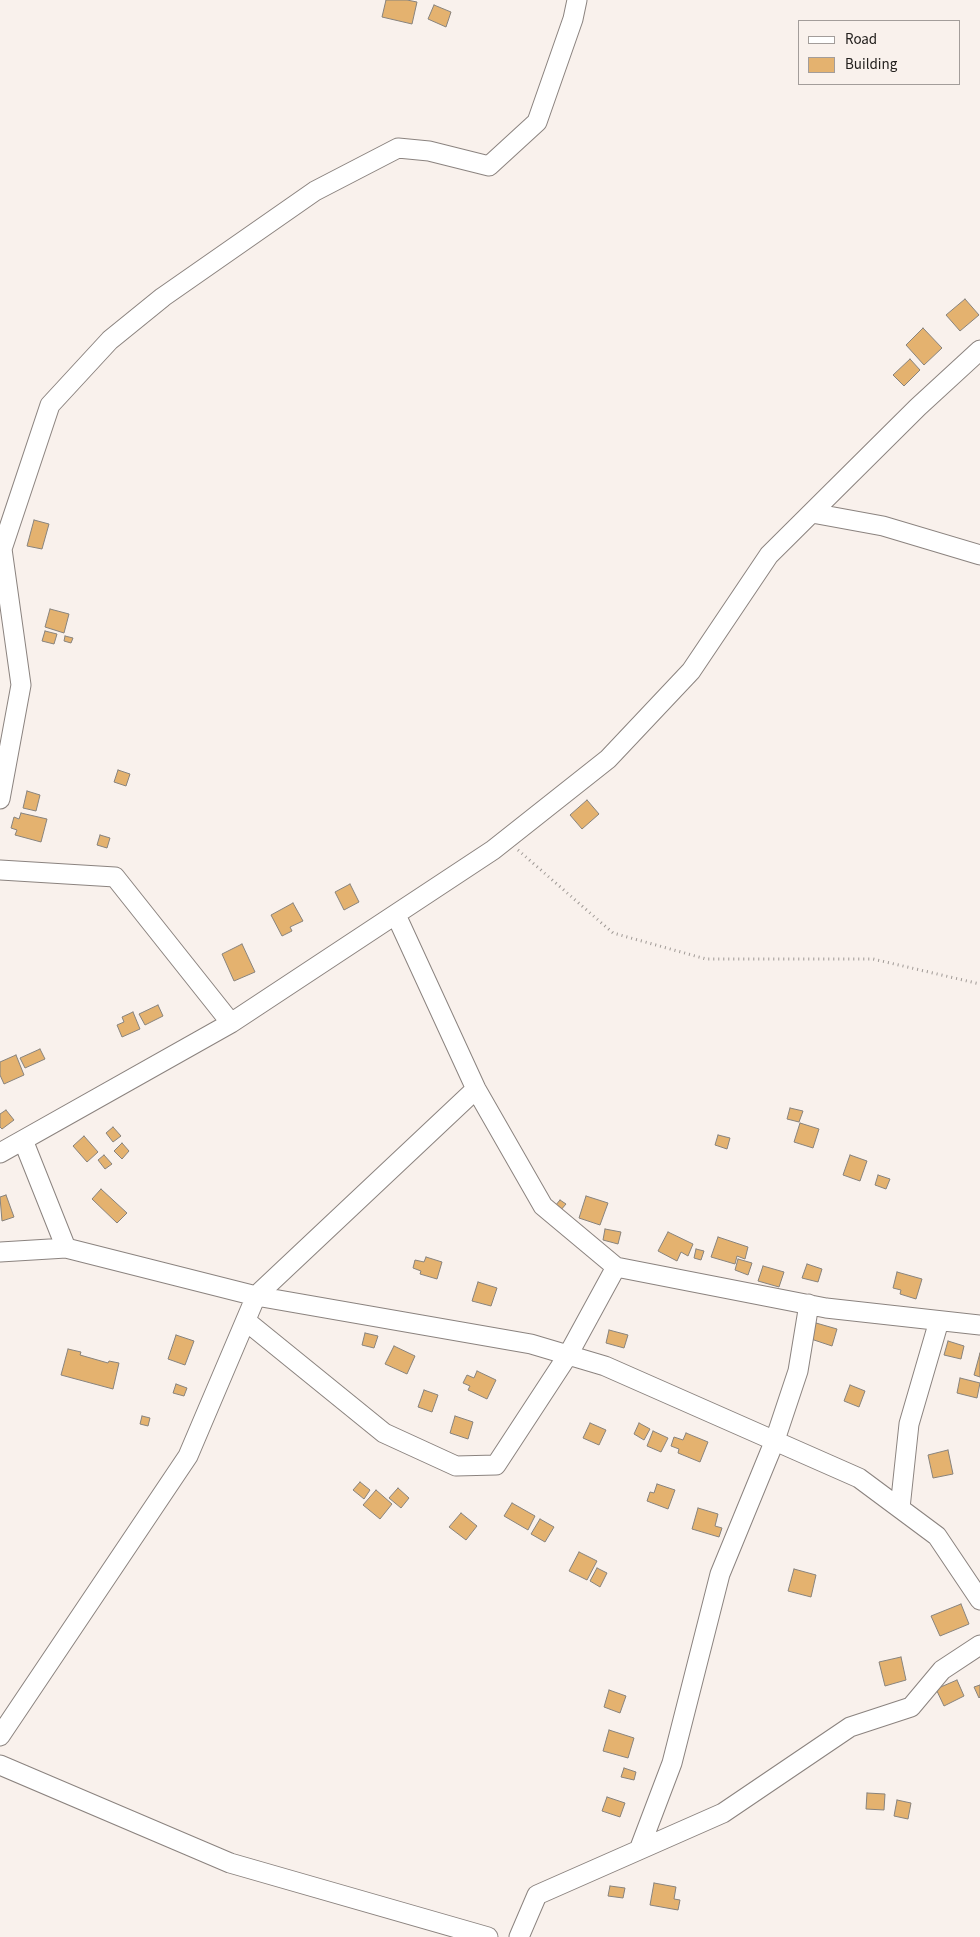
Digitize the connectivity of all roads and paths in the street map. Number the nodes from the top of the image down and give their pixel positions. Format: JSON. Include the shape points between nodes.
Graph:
{"nodes":[{"id":1,"x":577,"y":0,"type":"edge"},
{"id":2,"x":980,"y":350,"type":"edge"},
{"id":3,"x":812,"y":513,"type":"junction"},
{"id":4,"x":980,"y":555,"type":"edge"},
{"id":5,"x":0,"y":799,"type":"edge"},
{"id":6,"x":506,"y":840,"type":"junction"},
{"id":7,"x":0,"y":870,"type":"edge"},
{"id":8,"x":396,"y":915,"type":"junction"},
{"id":9,"x":980,"y":984,"type":"edge"},
{"id":10,"x":231,"y":1023,"type":"junction"},
{"id":11,"x":476,"y":1089,"type":"junction"},
{"id":12,"x":23,"y":1140,"type":"junction"},
{"id":13,"x":0,"y":1153,"type":"edge"},
{"id":14,"x":66,"y":1248,"type":"junction"},
{"id":15,"x":0,"y":1252,"type":"edge"},
{"id":16,"x":616,"y":1267,"type":"junction"},
{"id":17,"x":256,"y":1296,"type":"junction"},
{"id":18,"x":809,"y":1304,"type":"junction"},
{"id":19,"x":246,"y":1321,"type":"junction"},
{"id":20,"x":939,"y":1321,"type":"junction"},
{"id":21,"x":980,"y":1325,"type":"edge"},
{"id":22,"x":568,"y":1355,"type":"junction"},
{"id":23,"x":775,"y":1440,"type":"junction"},
{"id":24,"x":900,"y":1508,"type":"junction"},
{"id":25,"x":980,"y":1600,"type":"edge"},
{"id":26,"x":980,"y":1645,"type":"edge"},
{"id":27,"x":0,"y":1736,"type":"edge"},
{"id":28,"x":0,"y":1765,"type":"edge"},
{"id":29,"x":639,"y":1850,"type":"junction"},
{"id":30,"x":488,"y":1937,"type":"edge"},
{"id":31,"x":519,"y":1937,"type":"edge"}],
"edges":[{"from":1,"to":5,"type":"street","via":[[573,20],[536,122],[490,166],[429,151],[398,148],[315,191],[163,298],[110,340],[50,405],[2,549],[21,685]]},
{"from":2,"to":3,"type":"street"},
{"from":3,"to":4,"type":"street","via":[[883,526]]},
{"from":3,"to":6,"type":"street","via":[[770,555],[691,671],[678,685],[608,759]]},
{"from":6,"to":8,"type":"street"},
{"from":6,"to":9,"type":"path","via":[[613,933],[706,959],[873,959]]},
{"from":7,"to":10,"type":"street","via":[[115,877]]},
{"from":8,"to":10,"type":"street"},
{"from":8,"to":11,"type":"street"},
{"from":10,"to":12,"type":"street"},
{"from":11,"to":16,"type":"street","via":[[543,1206]]},
{"from":11,"to":17,"type":"street"},
{"from":12,"to":13,"type":"street"},
{"from":12,"to":14,"type":"street"},
{"from":14,"to":15,"type":"street"},
{"from":14,"to":17,"type":"street"},
{"from":16,"to":18,"type":"street"},
{"from":16,"to":22,"type":"street"},
{"from":17,"to":19,"type":"street"},
{"from":17,"to":22,"type":"street","via":[[530,1344]]},
{"from":18,"to":20,"type":"street"},
{"from":18,"to":23,"type":"street","via":[[798,1371]]},
{"from":19,"to":22,"type":"street","via":[[384,1433],[456,1466],[496,1465]]},
{"from":19,"to":27,"type":"street","via":[[188,1456]]},
{"from":20,"to":21,"type":"street"},
{"from":20,"to":24,"type":"street","via":[[910,1424]]},
{"from":22,"to":23,"type":"street","via":[[605,1366]]},
{"from":23,"to":24,"type":"street","via":[[859,1478]]},
{"from":23,"to":29,"type":"street","via":[[720,1574],[672,1763]]},
{"from":24,"to":25,"type":"street","via":[[937,1536]]},
{"from":26,"to":29,"type":"street","via":[[942,1670],[911,1707],[850,1727],[723,1813]]},
{"from":28,"to":30,"type":"street","via":[[230,1863]]},
{"from":29,"to":31,"type":"street","via":[[538,1896]]}]}
